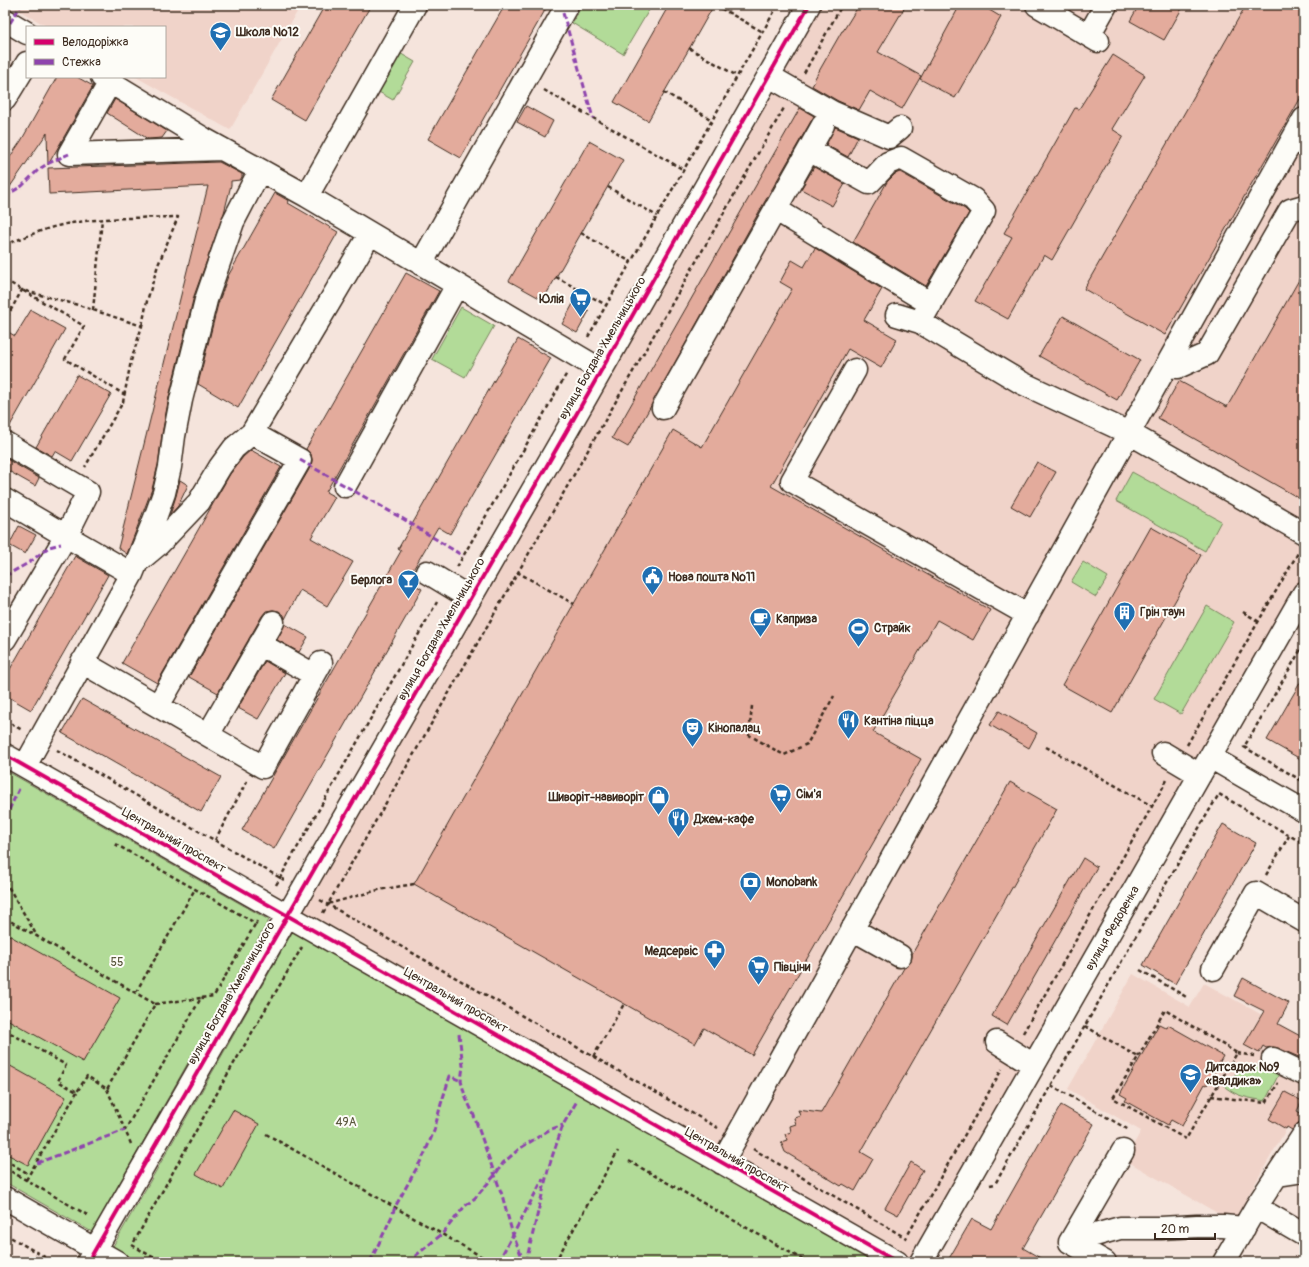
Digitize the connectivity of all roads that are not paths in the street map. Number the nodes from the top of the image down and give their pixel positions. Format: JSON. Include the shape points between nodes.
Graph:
{"nodes":[{"id":1,"x":415,"y":5,"type":"edge"},
{"id":2,"x":567,"y":5,"type":"edge"},
{"id":3,"x":809,"y":5,"type":"edge"},
{"id":4,"x":1037,"y":5,"type":"edge"},
{"id":5,"x":1106,"y":5,"type":"edge"},
{"id":6,"x":5,"y":20,"type":"edge"},
{"id":7,"x":26,"y":32,"type":"edge"},
{"id":8,"x":26,"y":65,"type":"edge"},
{"id":9,"x":769,"y":76,"type":"junction"},
{"id":10,"x":106,"y":79,"type":"edge"},
{"id":11,"x":5,"y":99,"type":"edge"},
{"id":12,"x":1304,"y":119,"type":"edge"},
{"id":13,"x":823,"y":125,"type":"dead end"},
{"id":14,"x":900,"y":128,"type":"dead end"},
{"id":15,"x":222,"y":149,"type":"junction"},
{"id":16,"x":809,"y":150,"type":"junction"},
{"id":17,"x":260,"y":170,"type":"junction"},
{"id":18,"x":307,"y":196,"type":"junction"},
{"id":19,"x":1304,"y":206,"type":"edge"},
{"id":20,"x":775,"y":209,"type":"junction"},
{"id":21,"x":370,"y":234,"type":"junction"},
{"id":22,"x":421,"y":264,"type":"junction"},
{"id":23,"x":457,"y":285,"type":"junction"},
{"id":24,"x":926,"y":313,"type":"junction"},
{"id":25,"x":897,"y":315,"type":"dead end"},
{"id":26,"x":1166,"y":366,"type":"junction"},
{"id":27,"x":601,"y":370,"type":"junction"},
{"id":28,"x":855,"y":370,"type":"dead end"},
{"id":29,"x":663,"y":408,"type":"dead end"},
{"id":30,"x":252,"y":433,"type":"junction"},
{"id":31,"x":1128,"y":433,"type":"junction"},
{"id":32,"x":5,"y":444,"type":"edge"},
{"id":33,"x":345,"y":486,"type":"dead end"},
{"id":34,"x":5,"y":500,"type":"edge"},
{"id":35,"x":66,"y":536,"type":"junction"},
{"id":36,"x":1302,"y":541,"type":"edge"},
{"id":37,"x":135,"y":568,"type":"junction"},
{"id":38,"x":427,"y":572,"type":"dead end"},
{"id":39,"x":1304,"y":593,"type":"edge"},
{"id":40,"x":470,"y":598,"type":"junction"},
{"id":41,"x":1028,"y":615,"type":"junction"},
{"id":42,"x":273,"y":622,"type":"dead end"},
{"id":43,"x":7,"y":630,"type":"edge"},
{"id":44,"x":260,"y":644,"type":"junction"},
{"id":45,"x":82,"y":662,"type":"junction"},
{"id":46,"x":158,"y":706,"type":"junction"},
{"id":47,"x":208,"y":735,"type":"junction"},
{"id":48,"x":5,"y":755,"type":"edge"},
{"id":49,"x":1170,"y":757,"type":"road end"},
{"id":50,"x":25,"y":766,"type":"junction"},
{"id":51,"x":1205,"y":766,"type":"junction"},
{"id":52,"x":1304,"y":811,"type":"edge"},
{"id":53,"x":288,"y":916,"type":"junction"},
{"id":54,"x":1304,"y":921,"type":"edge"},
{"id":55,"x":852,"y":929,"type":"junction"},
{"id":56,"x":900,"y":956,"type":"dead end"},
{"id":57,"x":1212,"y":969,"type":"dead end"},
{"id":58,"x":1004,"y":1047,"type":"road end"},
{"id":59,"x":1034,"y":1065,"type":"junction"},
{"id":60,"x":1304,"y":1134,"type":"edge"},
{"id":61,"x":1123,"y":1151,"type":"road end"},
{"id":62,"x":722,"y":1163,"type":"junction"},
{"id":63,"x":1304,"y":1171,"type":"edge"},
{"id":64,"x":1278,"y":1175,"type":"junction"},
{"id":65,"x":5,"y":1198,"type":"edge"},
{"id":66,"x":1256,"y":1207,"type":"junction"},
{"id":67,"x":1244,"y":1228,"type":"junction"},
{"id":68,"x":1304,"y":1235,"type":"edge"},
{"id":69,"x":1070,"y":1242,"type":"junction"},
{"id":70,"x":92,"y":1256,"type":"edge"},
{"id":71,"x":117,"y":1262,"type":"edge"},
{"id":72,"x":896,"y":1262,"type":"edge"},
{"id":73,"x":921,"y":1262,"type":"edge"},
{"id":74,"x":1105,"y":1262,"type":"edge"},
{"id":75,"x":1224,"y":1262,"type":"edge"}],
"edges":[{"from":1,"to":18,"type":"street"},
{"from":2,"to":22,"type":"street"},
{"from":3,"to":9,"type":"street","name":"вулиця Богдана Хмельницького"},
{"from":4,"to":5,"type":"street","via":[[1094,38]]},
{"from":6,"to":7,"type":"street"},
{"from":8,"to":11,"type":"street"},
{"from":9,"to":14,"type":"street","via":[[832,112],[889,137]]},
{"from":9,"to":27,"type":"street","name":"вулиця Богдана Хмельницького"},
{"from":10,"to":15,"type":"street"},
{"from":10,"to":15,"type":"street","via":[[69,154]]},
{"from":12,"to":26,"type":"street"},
{"from":13,"to":16,"type":"street"},
{"from":15,"to":17,"type":"street"},
{"from":16,"to":20,"type":"street"},
{"from":16,"to":24,"type":"street","via":[[870,183],[888,163],[901,158],[974,199],[984,211]]},
{"from":17,"to":18,"type":"street"},
{"from":17,"to":37,"type":"street","via":[[233,222],[206,300],[181,400],[164,493]]},
{"from":18,"to":21,"type":"street"},
{"from":19,"to":26,"type":"street","via":[[1290,210],[1206,354],[1178,367]]},
{"from":20,"to":24,"type":"street"},
{"from":20,"to":29,"type":"street"},
{"from":21,"to":22,"type":"street"},
{"from":21,"to":30,"type":"street"},
{"from":22,"to":23,"type":"street"},
{"from":23,"to":27,"type":"street"},
{"from":23,"to":33,"type":"street"},
{"from":24,"to":25,"type":"street"},
{"from":24,"to":31,"type":"street","via":[[1022,383]]},
{"from":26,"to":31,"type":"street"},
{"from":27,"to":40,"type":"street","name":"вулиця Богдана Хмельницького"},
{"from":28,"to":41,"type":"street","via":[[792,481]]},
{"from":30,"to":37,"type":"street","via":[[234,448],[199,502]]},
{"from":30,"to":46,"type":"street","via":[[300,460]]},
{"from":31,"to":36,"type":"street"},
{"from":31,"to":41,"type":"street"},
{"from":32,"to":35,"type":"street","via":[[88,492]]},
{"from":34,"to":35,"type":"street"},
{"from":35,"to":37,"type":"street"},
{"from":35,"to":43,"type":"street"},
{"from":37,"to":45,"type":"street"},
{"from":38,"to":40,"type":"street"},
{"from":39,"to":51,"type":"street","name":"вулиця Федоренка"},
{"from":40,"to":53,"type":"street","name":"вулиця Богдана Хмельницького"},
{"from":41,"to":55,"type":"street"},
{"from":42,"to":44,"type":"street"},
{"from":44,"to":47,"type":"street"},
{"from":44,"to":47,"type":"street","via":[[318,669],[263,767]]},
{"from":45,"to":46,"type":"street"},
{"from":45,"to":50,"type":"street"},
{"from":46,"to":47,"type":"street"},
{"from":48,"to":50,"type":"street","name":"Центральний проспект"},
{"from":49,"to":51,"type":"street"},
{"from":50,"to":53,"type":"street","name":"Центральний проспект"},
{"from":51,"to":52,"type":"street"},
{"from":51,"to":59,"type":"street","name":"вулиця Федоренка"},
{"from":53,"to":62,"type":"street","name":"Центральний проспект"},
{"from":53,"to":70,"type":"street","name":"вулиця Богдана Хмельницького"},
{"from":54,"to":57,"type":"street","via":[[1256,893]]},
{"from":55,"to":56,"type":"street"},
{"from":55,"to":62,"type":"street"},
{"from":58,"to":59,"type":"street"},
{"from":59,"to":73,"type":"street","name":"вулиця Федоренка"},
{"from":60,"to":64,"type":"street"},
{"from":61,"to":69,"type":"street"},
{"from":62,"to":72,"type":"street","name":"Центральний проспект"},
{"from":63,"to":64,"type":"street"},
{"from":64,"to":66,"type":"street"},
{"from":65,"to":70,"type":"street"},
{"from":66,"to":67,"type":"street"},
{"from":66,"to":68,"type":"street"},
{"from":67,"to":69,"type":"street","via":[[1120,1228]]},
{"from":67,"to":75,"type":"street"},
{"from":69,"to":74,"type":"street"},
{"from":70,"to":71,"type":"street"}]}
